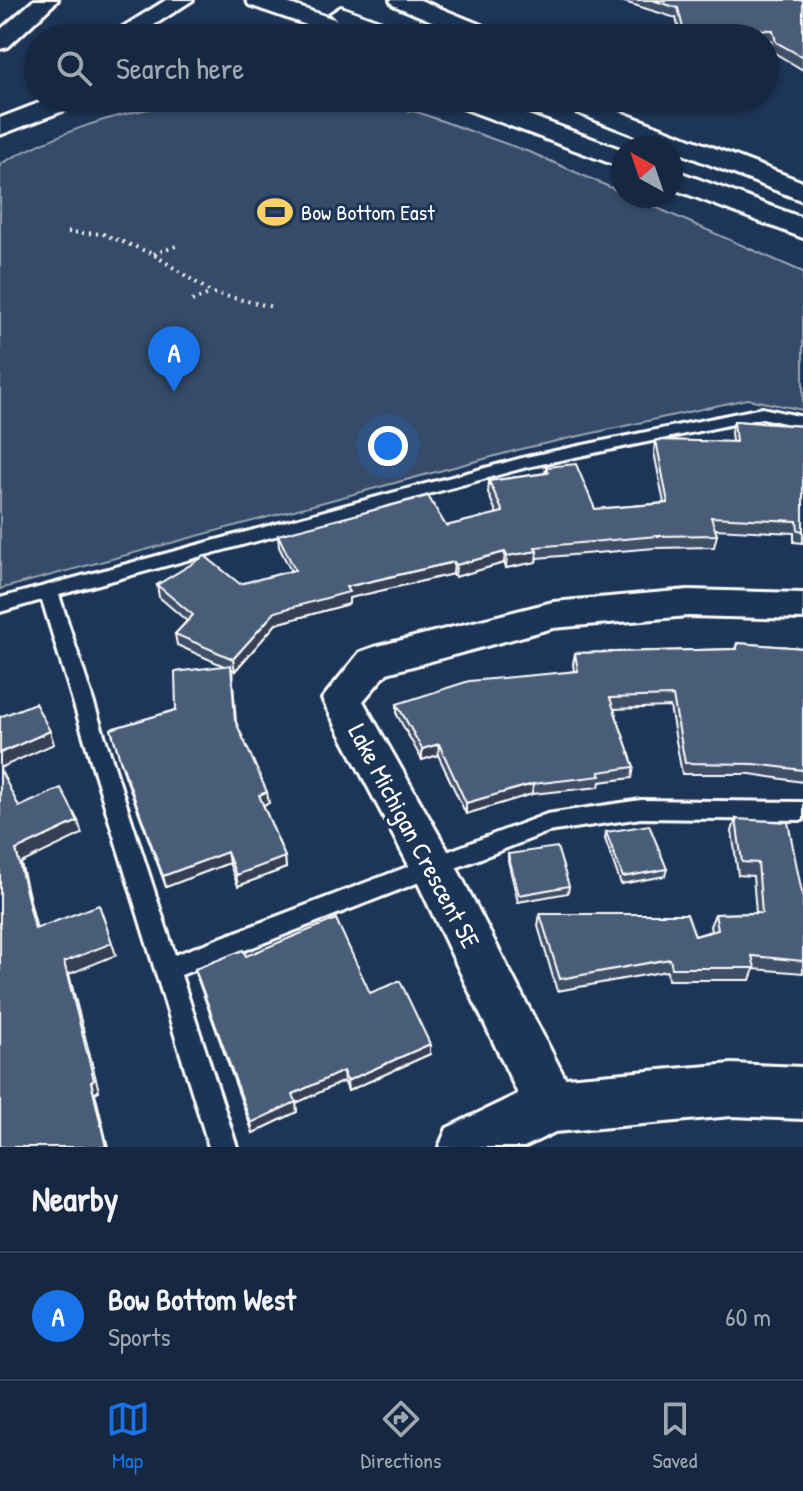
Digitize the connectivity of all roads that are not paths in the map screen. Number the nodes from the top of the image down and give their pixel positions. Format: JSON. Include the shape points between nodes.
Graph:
{"nodes":[{"id":1,"x":21,"y":0,"type":"edge"},
{"id":2,"x":47,"y":0,"type":"edge"},
{"id":3,"x":182,"y":0,"type":"edge"},
{"id":4,"x":257,"y":0,"type":"edge"},
{"id":5,"x":290,"y":0,"type":"edge"},
{"id":6,"x":310,"y":0,"type":"edge"},
{"id":7,"x":401,"y":0,"type":"edge"},
{"id":8,"x":341,"y":14,"type":"junction"},
{"id":9,"x":0,"y":21,"type":"edge"},
{"id":10,"x":141,"y":24,"type":"edge"},
{"id":11,"x":326,"y":24,"type":"edge"},
{"id":12,"x":367,"y":24,"type":"edge"},
{"id":13,"x":459,"y":24,"type":"edge"},
{"id":14,"x":0,"y":42,"type":"edge"},
{"id":15,"x":24,"y":92,"type":"edge"},
{"id":16,"x":0,"y":106,"type":"edge"},
{"id":17,"x":39,"y":112,"type":"edge"},
{"id":18,"x":495,"y":112,"type":"edge"},
{"id":19,"x":558,"y":112,"type":"edge"},
{"id":20,"x":597,"y":112,"type":"edge"},
{"id":21,"x":691,"y":120,"type":"dead end"},
{"id":22,"x":0,"y":127,"type":"edge"},
{"id":23,"x":617,"y":136,"type":"edge"},
{"id":24,"x":611,"y":155,"type":"edge"},
{"id":25,"x":683,"y":163,"type":"edge"},
{"id":26,"x":803,"y":171,"type":"edge"},
{"id":27,"x":683,"y":183,"type":"edge"},
{"id":28,"x":803,"y":192,"type":"edge"},
{"id":29,"x":803,"y":213,"type":"edge"},
{"id":30,"x":803,"y":229,"type":"edge"},
{"id":31,"x":803,"y":422,"type":"edge"},
{"id":32,"x":49,"y":592,"type":"junction"},
{"id":33,"x":0,"y":605,"type":"edge"},
{"id":34,"x":803,"y":606,"type":"edge"},
{"id":35,"x":803,"y":811,"type":"edge"},
{"id":36,"x":432,"y":865,"type":"junction"},
{"id":37,"x":166,"y":970,"type":"junction"},
{"id":38,"x":803,"y":1093,"type":"edge"},
{"id":39,"x":551,"y":1106,"type":"junction"},
{"id":40,"x":223,"y":1147,"type":"edge"},
{"id":41,"x":466,"y":1147,"type":"edge"}],
"edges":[{"from":1,"to":9,"type":"highway"},
{"from":2,"to":14,"type":"highway"},
{"from":3,"to":10,"type":"highway"},
{"from":4,"to":11,"type":"highway"},
{"from":5,"to":8,"type":"highway"},
{"from":6,"to":8,"type":"highway"},
{"from":7,"to":13,"type":"highway"},
{"from":8,"to":12,"type":"highway"},
{"from":15,"to":16,"type":"highway"},
{"from":17,"to":22,"type":"highway"},
{"from":18,"to":24,"type":"highway"},
{"from":19,"to":23,"type":"highway"},
{"from":20,"to":28,"type":"highway"},
{"from":21,"to":26,"type":"highway"},
{"from":25,"to":29,"type":"highway"},
{"from":27,"to":30,"type":"highway"},
{"from":31,"to":32,"type":"lane","via":[[762,413],[526,462]]},
{"from":32,"to":33,"type":"lane"},
{"from":32,"to":37,"type":"lane"},
{"from":34,"to":36,"type":"street","name":"Lake Michigan Crescent SE","via":[[688,603],[553,615],[374,662],[342,699]]},
{"from":35,"to":36,"type":"lane","via":[[641,809],[547,823]]},
{"from":36,"to":37,"type":"lane"},
{"from":36,"to":39,"type":"street","name":"Lake Michigan Crescent SE"},
{"from":37,"to":40,"type":"lane"},
{"from":38,"to":39,"type":"street","via":[[732,1090]]},
{"from":39,"to":41,"type":"street"}]}
